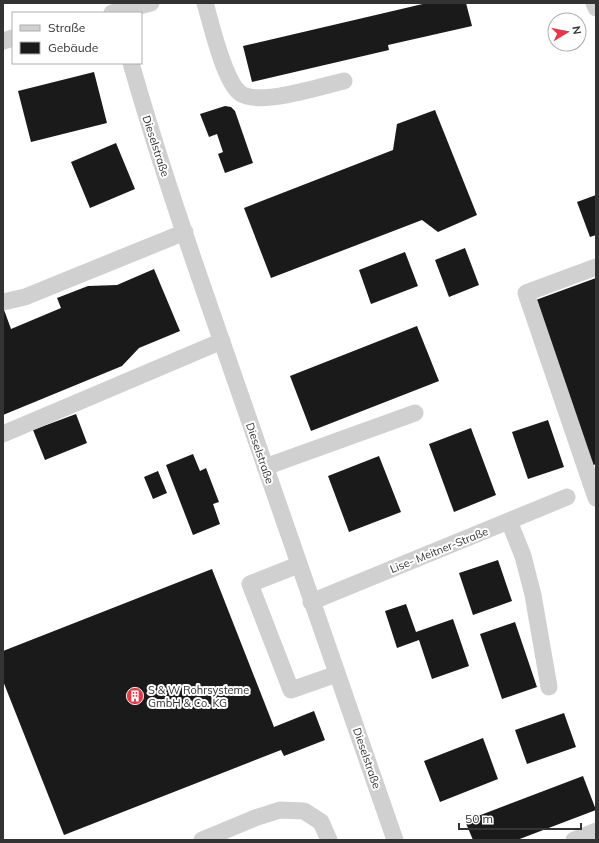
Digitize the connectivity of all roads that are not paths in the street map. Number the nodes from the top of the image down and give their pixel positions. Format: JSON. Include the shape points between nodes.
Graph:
{"nodes":[{"id":1,"x":151,"y":3,"type":"edge"},
{"id":2,"x":206,"y":3,"type":"edge"},
{"id":3,"x":594,"y":3,"type":"edge"},
{"id":4,"x":596,"y":8,"type":"edge"},
{"id":5,"x":119,"y":12,"type":"edge"},
{"id":6,"x":131,"y":64,"type":"edge"},
{"id":7,"x":344,"y":81,"type":"dead end"},
{"id":8,"x":185,"y":232,"type":"junction"},
{"id":9,"x":596,"y":268,"type":"edge"},
{"id":10,"x":3,"y":302,"type":"edge"},
{"id":11,"x":222,"y":341,"type":"junction"},
{"id":12,"x":415,"y":413,"type":"dead end"},
{"id":13,"x":3,"y":434,"type":"edge"},
{"id":14,"x":265,"y":467,"type":"junction"},
{"id":15,"x":567,"y":497,"type":"dead end"},
{"id":16,"x":596,"y":498,"type":"edge"},
{"id":17,"x":509,"y":520,"type":"junction"},
{"id":18,"x":298,"y":565,"type":"junction"},
{"id":19,"x":311,"y":602,"type":"junction"},
{"id":20,"x":337,"y":674,"type":"junction"},
{"id":21,"x":549,"y":687,"type":"dead end"},
{"id":22,"x":596,"y":831,"type":"edge"},
{"id":23,"x":202,"y":840,"type":"edge"},
{"id":24,"x":329,"y":840,"type":"edge"},
{"id":25,"x":395,"y":840,"type":"edge"},
{"id":26,"x":574,"y":840,"type":"edge"}],
"edges":[{"from":1,"to":5,"type":"street"},
{"from":2,"to":7,"type":"street","via":[[227,76],[240,93],[253,98],[279,97]]},
{"from":3,"to":4,"type":"street"},
{"from":6,"to":8,"type":"street","name":"Dieselstraße","via":[[150,130]]},
{"from":8,"to":10,"type":"street","via":[[25,297]]},
{"from":8,"to":11,"type":"street","name":"Dieselstraße"},
{"from":9,"to":16,"type":"street","via":[[526,293]]},
{"from":11,"to":13,"type":"street"},
{"from":11,"to":14,"type":"street","name":"Dieselstraße"},
{"from":12,"to":14,"type":"street"},
{"from":14,"to":18,"type":"street","name":"Dieselstraße"},
{"from":15,"to":17,"type":"street","name":"Lise- Meitner-Straße"},
{"from":17,"to":19,"type":"street","name":"Lise- Meitner-Straße"},
{"from":17,"to":21,"type":"street","via":[[523,556],[533,595]]},
{"from":18,"to":19,"type":"street","name":"Dieselstraße"},
{"from":18,"to":20,"type":"street","via":[[250,584],[291,690]]},
{"from":19,"to":20,"type":"street","name":"Dieselstraße"},
{"from":20,"to":25,"type":"street","name":"Dieselstraße"},
{"from":22,"to":26,"type":"street"},
{"from":23,"to":24,"type":"street","via":[[280,810],[304,811],[321,822]]}]}
